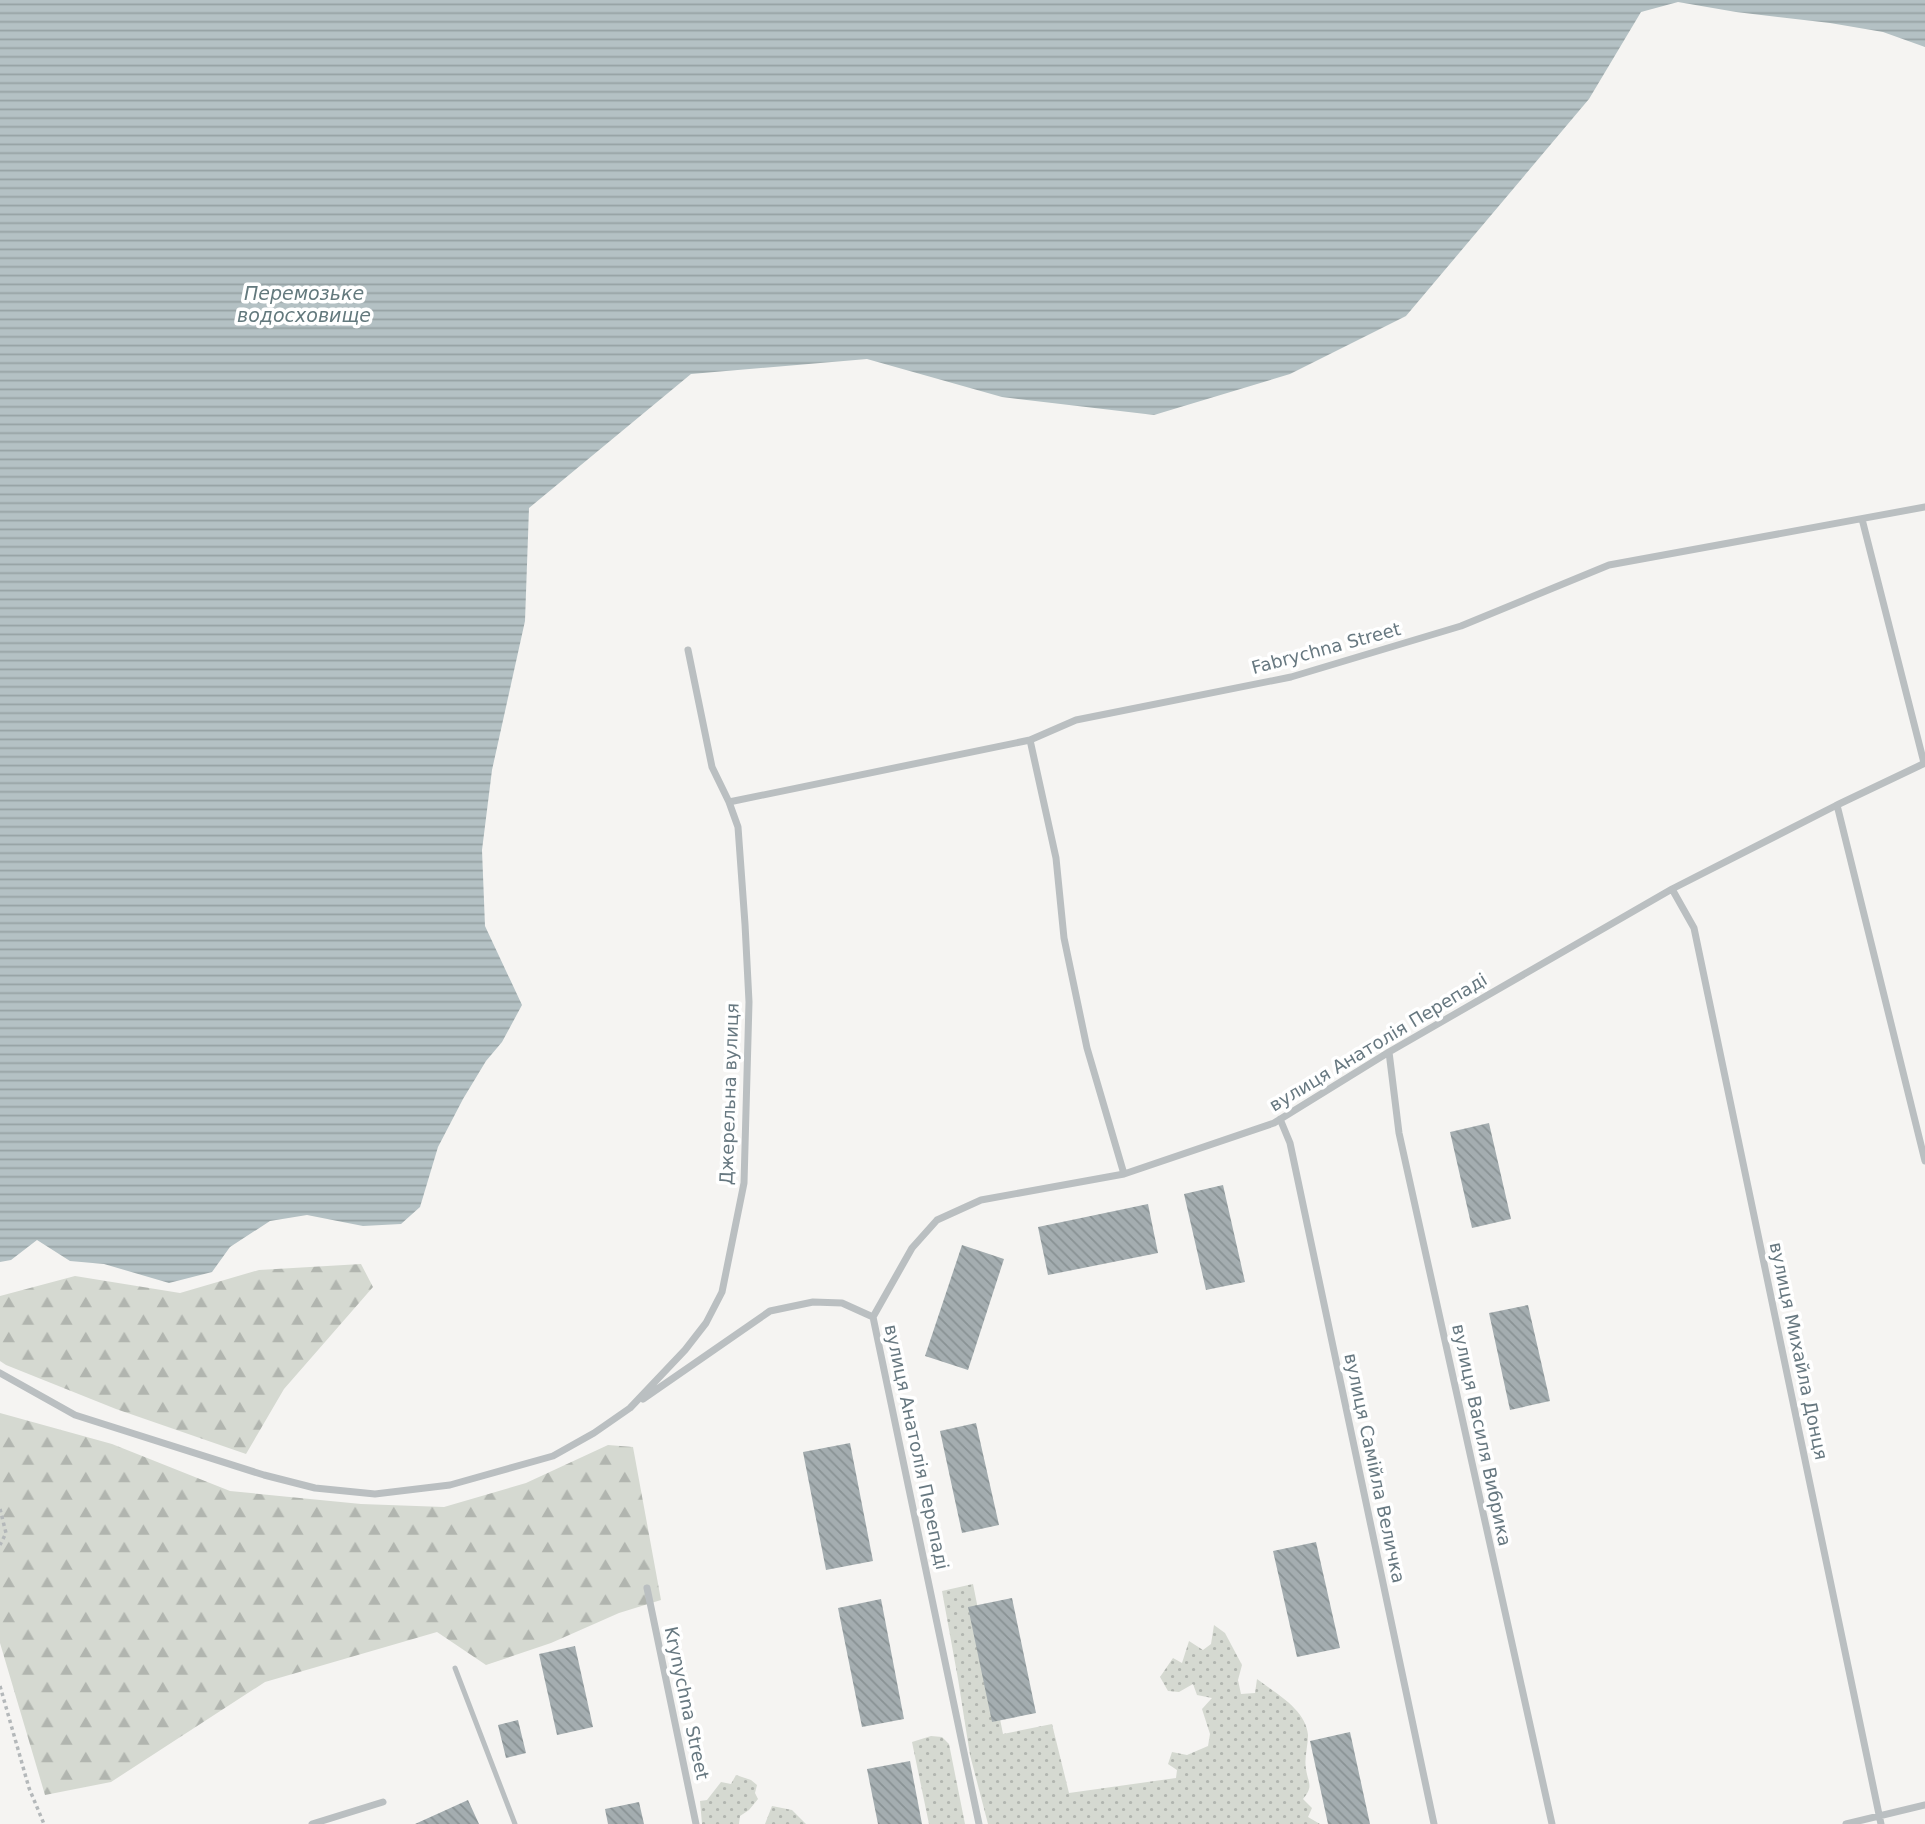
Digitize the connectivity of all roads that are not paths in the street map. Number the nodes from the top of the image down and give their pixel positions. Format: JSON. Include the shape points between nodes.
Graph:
{"nodes":[{"id":1,"x":1925,"y":507,"type":"edge"},
{"id":2,"x":1862,"y":519,"type":"junction"},
{"id":3,"x":688,"y":650,"type":"dead end"},
{"id":4,"x":1030,"y":740,"type":"junction"},
{"id":5,"x":1925,"y":763,"type":"edge"},
{"id":6,"x":729,"y":802,"type":"junction"},
{"id":7,"x":1838,"y":805,"type":"junction"},
{"id":8,"x":1672,"y":889,"type":"junction"},
{"id":9,"x":1389,"y":1052,"type":"junction"},
{"id":10,"x":1280,"y":1119,"type":"junction"},
{"id":11,"x":1925,"y":1161,"type":"edge"},
{"id":12,"x":1124,"y":1174,"type":"junction"},
{"id":13,"x":873,"y":1317,"type":"junction"},
{"id":14,"x":0,"y":1373,"type":"edge"},
{"id":15,"x":630,"y":1408,"type":"junction"},
{"id":16,"x":647,"y":1588,"type":"dead end"},
{"id":17,"x":455,"y":1668,"type":"dead end"},
{"id":18,"x":383,"y":1802,"type":"dead end"},
{"id":19,"x":1925,"y":1805,"type":"edge"},
{"id":20,"x":1881,"y":1820,"type":"edge"},
{"id":21,"x":312,"y":1824,"type":"edge"},
{"id":22,"x":515,"y":1824,"type":"edge"},
{"id":23,"x":696,"y":1824,"type":"edge"},
{"id":24,"x":979,"y":1824,"type":"edge"},
{"id":25,"x":1434,"y":1824,"type":"edge"},
{"id":26,"x":1552,"y":1824,"type":"edge"},
{"id":27,"x":1846,"y":1824,"type":"edge"}],
"edges":[{"from":1,"to":2,"type":"street","name":"Fabrychna Street"},
{"from":2,"to":4,"type":"street","name":"Fabrychna Street","via":[[1609,565],[1461,626],[1304,673],[1076,720]]},
{"from":2,"to":5,"type":"street"},
{"from":3,"to":6,"type":"street","name":"Джерельна вулиця","via":[[712,767]]},
{"from":4,"to":6,"type":"street","name":"Fabrychna Street"},
{"from":4,"to":12,"type":"street","via":[[1056,858],[1064,938],[1087,1048]]},
{"from":5,"to":7,"type":"street","name":"вулиця Анатолія Перепаді"},
{"from":6,"to":15,"type":"street","name":"Джерельна вулиця","via":[[738,827],[749,1002],[744,1182],[722,1292],[685,1350]]},
{"from":7,"to":8,"type":"street","name":"вулиця Анатолія Перепаді"},
{"from":7,"to":11,"type":"street"},
{"from":8,"to":9,"type":"street","name":"вулиця Анатолія Перепаді"},
{"from":8,"to":20,"type":"street","name":"вулиця Михайла Донця","via":[[1694,929]]},
{"from":9,"to":10,"type":"street","name":"вулиця Анатолія Перепаді"},
{"from":9,"to":26,"type":"street","name":"вулиця Василя Вибрика","via":[[1399,1133]]},
{"from":10,"to":12,"type":"street","name":"вулиця Анатолія Перепаді"},
{"from":10,"to":25,"type":"street","name":"вулиця Самійла Величка","via":[[1290,1143]]},
{"from":12,"to":13,"type":"street","name":"вулиця Анатолія Перепаді","via":[[981,1200],[937,1220],[912,1248]]},
{"from":13,"to":15,"type":"street","via":[[842,1303],[813,1302],[770,1311]]},
{"from":13,"to":24,"type":"street","name":"вулиця Анатолія Перепаді"},
{"from":14,"to":15,"type":"street","name":"Джерельна вулиця","via":[[75,1415],[264,1475],[314,1488],[375,1494],[450,1485],[553,1456]]},
{"from":16,"to":23,"type":"street","name":"Krynychna Street"},
{"from":17,"to":22,"type":"lane"},
{"from":18,"to":21,"type":"street"},
{"from":19,"to":20,"type":"street"},
{"from":20,"to":27,"type":"street"}]}
